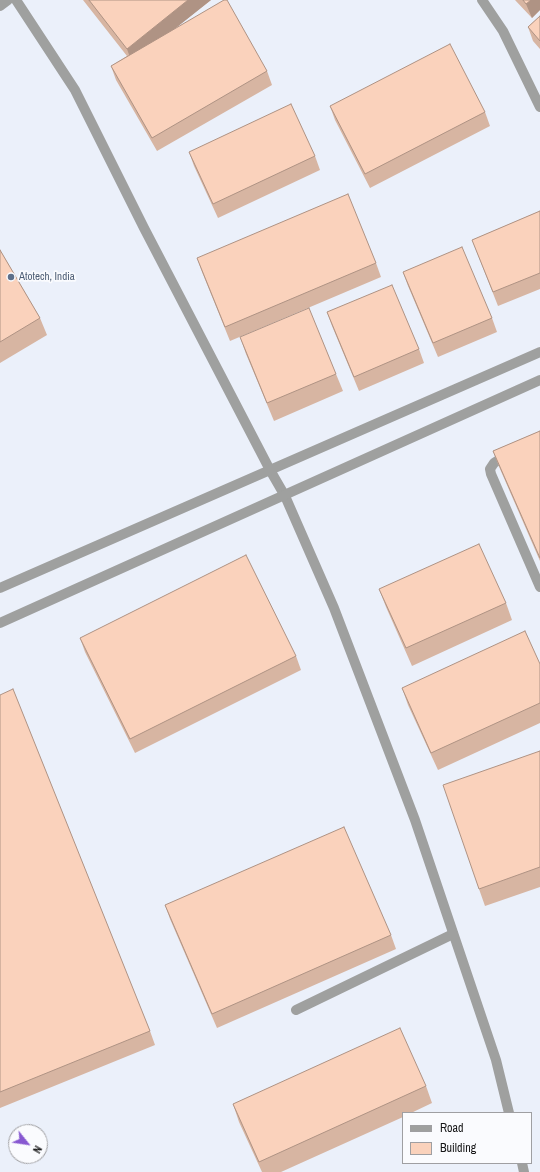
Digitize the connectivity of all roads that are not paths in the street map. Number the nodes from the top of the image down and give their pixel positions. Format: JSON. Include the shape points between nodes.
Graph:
{"nodes":[{"id":1,"x":8,"y":0,"type":"edge"},
{"id":2,"x":16,"y":0,"type":"edge"},
{"id":3,"x":482,"y":0,"type":"edge"},
{"id":4,"x":0,"y":6,"type":"edge"},
{"id":5,"x":540,"y":108,"type":"edge"},
{"id":6,"x":540,"y":352,"type":"edge"},
{"id":7,"x":540,"y":380,"type":"edge"},
{"id":8,"x":520,"y":450,"type":"edge"},
{"id":9,"x":270,"y":470,"type":"junction"},
{"id":10,"x":285,"y":496,"type":"junction"},
{"id":11,"x":540,"y":587,"type":"edge"},
{"id":12,"x":0,"y":588,"type":"edge"},
{"id":13,"x":0,"y":623,"type":"edge"},
{"id":14,"x":453,"y":934,"type":"junction"},
{"id":15,"x":296,"y":1010,"type":"dead end"},
{"id":16,"x":509,"y":1112,"type":"edge"}],
"edges":[{"from":1,"to":4,"type":"street"},
{"from":2,"to":9,"type":"street","via":[[75,90]]},
{"from":3,"to":5,"type":"street","via":[[503,31]]},
{"from":6,"to":9,"type":"street"},
{"from":7,"to":10,"type":"street"},
{"from":8,"to":11,"type":"street","via":[[500,458],[490,469]]},
{"from":9,"to":10,"type":"street"},
{"from":9,"to":12,"type":"street"},
{"from":10,"to":13,"type":"street"},
{"from":10,"to":14,"type":"street","via":[[339,622],[415,820]]},
{"from":14,"to":15,"type":"street"},
{"from":14,"to":16,"type":"street","via":[[496,1060]]}]}
